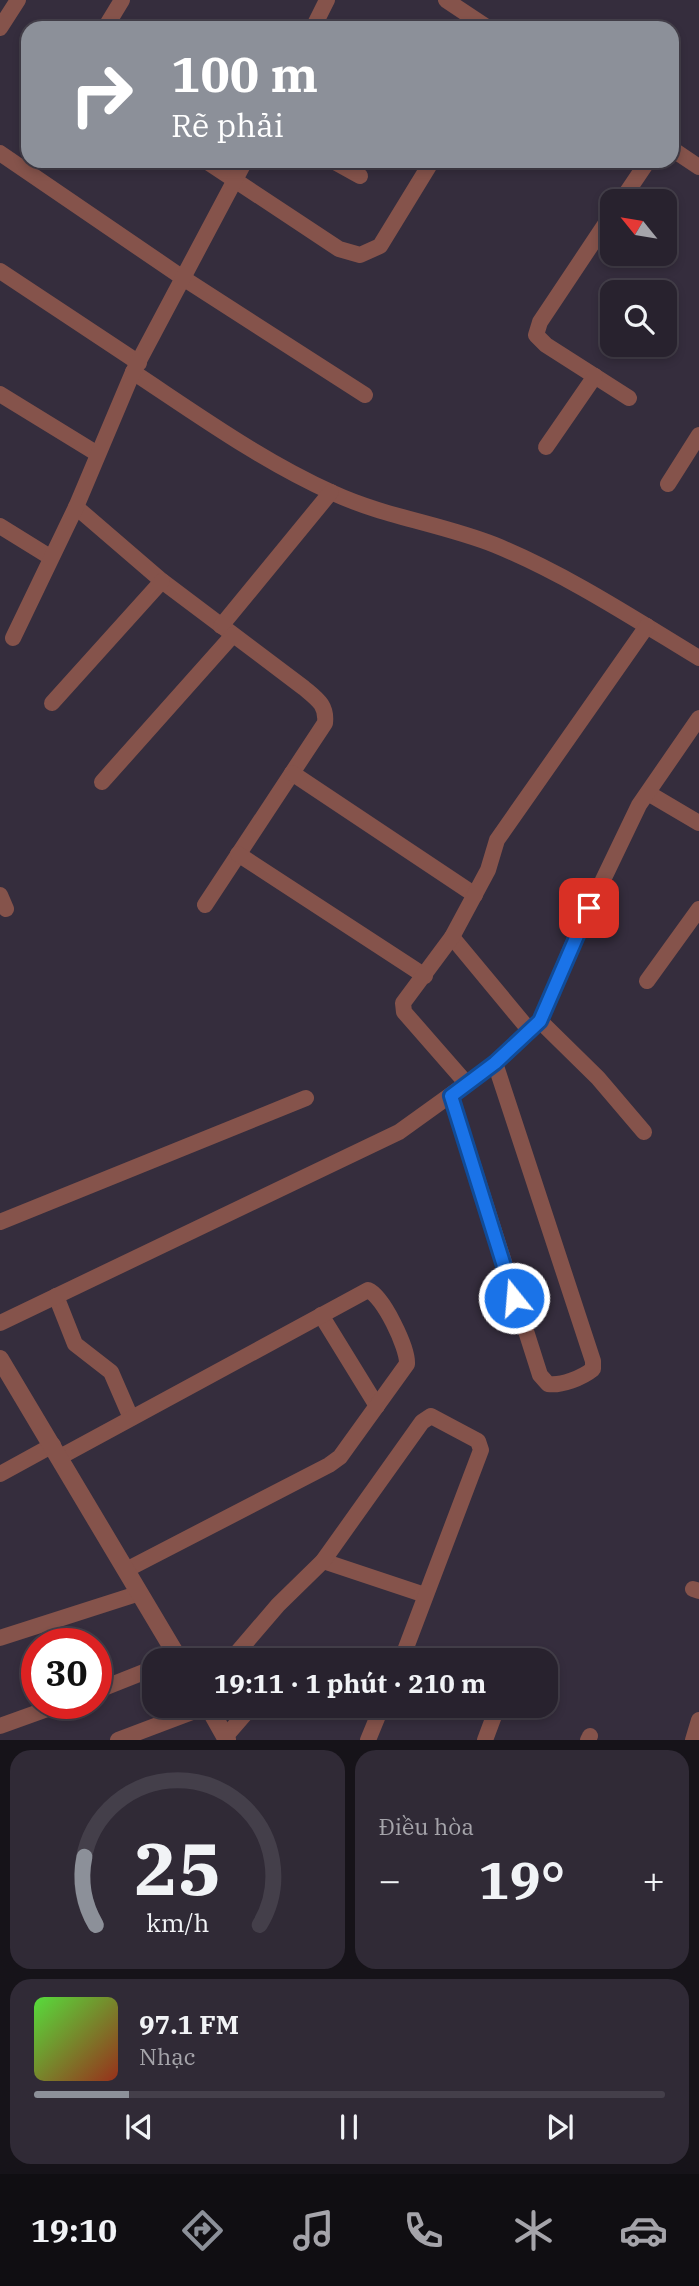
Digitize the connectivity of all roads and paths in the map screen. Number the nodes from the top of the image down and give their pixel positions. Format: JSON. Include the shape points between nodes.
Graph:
{"nodes":[{"id":1,"x":18,"y":0,"type":"edge"},
{"id":2,"x":122,"y":0,"type":"edge"},
{"id":3,"x":327,"y":0,"type":"edge"},
{"id":4,"x":446,"y":0,"type":"edge"},
{"id":5,"x":109,"y":21,"type":"edge"},
{"id":6,"x":316,"y":21,"type":"edge"},
{"id":7,"x":478,"y":21,"type":"edge"},
{"id":8,"x":0,"y":28,"type":"edge"},
{"id":9,"x":0,"y":153,"type":"edge"},
{"id":10,"x":679,"y":154,"type":"edge"},
{"id":11,"x":21,"y":167,"type":"edge"},
{"id":12,"x":699,"y":167,"type":"edge"},
{"id":13,"x":22,"y":168,"type":"edge"},
{"id":14,"x":216,"y":168,"type":"edge"},
{"id":15,"x":242,"y":168,"type":"edge"},
{"id":16,"x":345,"y":168,"type":"edge"},
{"id":17,"x":428,"y":168,"type":"edge"},
{"id":18,"x":643,"y":168,"type":"edge"},
{"id":19,"x":360,"y":176,"type":"dead end"},
{"id":20,"x":235,"y":181,"type":"junction"},
{"id":21,"x":629,"y":189,"type":"edge"},
{"id":22,"x":600,"y":232,"type":"edge"},
{"id":23,"x":0,"y":271,"type":"edge"},
{"id":24,"x":183,"y":278,"type":"junction"},
{"id":25,"x":136,"y":367,"type":"junction"},
{"id":26,"x":595,"y":376,"type":"junction"},
{"id":27,"x":0,"y":394,"type":"edge"},
{"id":28,"x":365,"y":395,"type":"dead end"},
{"id":29,"x":629,"y":398,"type":"dead end"},
{"id":30,"x":699,"y":435,"type":"edge"},
{"id":31,"x":546,"y":447,"type":"dead end"},
{"id":32,"x":96,"y":453,"type":"junction"},
{"id":33,"x":668,"y":484,"type":"dead end"},
{"id":34,"x":331,"y":492,"type":"junction"},
{"id":35,"x":76,"y":507,"type":"junction"},
{"id":36,"x":0,"y":526,"type":"edge"},
{"id":37,"x":50,"y":557,"type":"junction"},
{"id":38,"x":162,"y":581,"type":"junction"},
{"id":39,"x":648,"y":626,"type":"junction"},
{"id":40,"x":227,"y":631,"type":"junction"},
{"id":41,"x":13,"y":638,"type":"dead end"},
{"id":42,"x":699,"y":658,"type":"edge"},
{"id":43,"x":52,"y":703,"type":"dead end"},
{"id":44,"x":699,"y":718,"type":"edge"},
{"id":45,"x":292,"y":773,"type":"junction"},
{"id":46,"x":102,"y":782,"type":"dead end"},
{"id":47,"x":648,"y":793,"type":"junction"},
{"id":48,"x":699,"y":823,"type":"edge"},
{"id":49,"x":238,"y":854,"type":"junction"},
{"id":50,"x":475,"y":895,"type":"junction"},
{"id":51,"x":205,"y":905,"type":"dead end"},
{"id":52,"x":699,"y":909,"type":"edge"},
{"id":53,"x":452,"y":937,"type":"junction"},
{"id":54,"x":425,"y":976,"type":"junction"},
{"id":55,"x":647,"y":981,"type":"dead end"},
{"id":56,"x":535,"y":1026,"type":"junction"},
{"id":57,"x":495,"y":1063,"type":"junction"},
{"id":58,"x":467,"y":1084,"type":"junction"},
{"id":59,"x":451,"y":1096,"type":"junction"},
{"id":60,"x":306,"y":1098,"type":"dead end"},
{"id":61,"x":644,"y":1132,"type":"dead end"},
{"id":62,"x":0,"y":1222,"type":"edge"},
{"id":63,"x":56,"y":1296,"type":"junction"},
{"id":64,"x":321,"y":1315,"type":"junction"},
{"id":65,"x":0,"y":1323,"type":"edge"},
{"id":66,"x":0,"y":1359,"type":"edge"},
{"id":67,"x":377,"y":1406,"type":"junction"},
{"id":68,"x":131,"y":1419,"type":"junction"},
{"id":69,"x":56,"y":1451,"type":"junction"},
{"id":70,"x":0,"y":1474,"type":"edge"},
{"id":71,"x":323,"y":1561,"type":"junction"},
{"id":72,"x":126,"y":1570,"type":"junction"},
{"id":73,"x":140,"y":1593,"type":"junction"},
{"id":74,"x":425,"y":1595,"type":"junction"},
{"id":75,"x":0,"y":1638,"type":"edge"},
{"id":76,"x":170,"y":1648,"type":"edge"},
{"id":77,"x":241,"y":1648,"type":"edge"},
{"id":78,"x":406,"y":1648,"type":"edge"},
{"id":79,"x":142,"y":1673,"type":"edge"},
{"id":80,"x":112,"y":1684,"type":"edge"},
{"id":81,"x":21,"y":1718,"type":"edge"},
{"id":82,"x":176,"y":1718,"type":"edge"},
{"id":83,"x":215,"y":1718,"type":"edge"},
{"id":84,"x":243,"y":1718,"type":"edge"},
{"id":85,"x":377,"y":1718,"type":"edge"},
{"id":86,"x":493,"y":1718,"type":"edge"},
{"id":87,"x":699,"y":1720,"type":"edge"},
{"id":88,"x":0,"y":1726,"type":"edge"},
{"id":89,"x":226,"y":1739,"type":"edge"},
{"id":90,"x":118,"y":1740,"type":"edge"},
{"id":91,"x":368,"y":1740,"type":"edge"},
{"id":92,"x":485,"y":1740,"type":"edge"},
{"id":93,"x":693,"y":1740,"type":"edge"}],
"edges":[{"from":1,"to":8,"type":"street"},
{"from":2,"to":5,"type":"street"},
{"from":3,"to":6,"type":"street"},
{"from":4,"to":7,"type":"street"},
{"from":9,"to":11,"type":"street"},
{"from":10,"to":12,"type":"street"},
{"from":13,"to":24,"type":"street"},
{"from":14,"to":20,"type":"street"},
{"from":15,"to":20,"type":"street"},
{"from":16,"to":19,"type":"street"},
{"from":17,"to":20,"type":"street","via":[[380,246],[360,255],[339,249]]},
{"from":18,"to":21,"type":"street"},
{"from":20,"to":24,"type":"street"},
{"from":22,"to":26,"type":"street","via":[[536,335]]},
{"from":23,"to":25,"type":"street"},
{"from":24,"to":25,"type":"street"},
{"from":24,"to":28,"type":"street"},
{"from":25,"to":32,"type":"street"},
{"from":25,"to":34,"type":"street","via":[[225,432]]},
{"from":26,"to":29,"type":"street"},
{"from":26,"to":31,"type":"street"},
{"from":27,"to":32,"type":"street"},
{"from":30,"to":33,"type":"street"},
{"from":32,"to":35,"type":"street"},
{"from":34,"to":39,"type":"street","via":[[505,550]]},
{"from":34,"to":40,"type":"street"},
{"from":35,"to":37,"type":"street"},
{"from":35,"to":38,"type":"street"},
{"from":36,"to":37,"type":"street"},
{"from":37,"to":41,"type":"street"},
{"from":38,"to":40,"type":"street"},
{"from":38,"to":43,"type":"street"},
{"from":39,"to":42,"type":"street"},
{"from":39,"to":50,"type":"street","via":[[497,840]]},
{"from":40,"to":45,"type":"street","via":[[322,704],[325,723]]},
{"from":40,"to":46,"type":"street"},
{"from":44,"to":47,"type":"street"},
{"from":45,"to":49,"type":"street"},
{"from":45,"to":50,"type":"street"},
{"from":47,"to":48,"type":"street"},
{"from":47,"to":56,"type":"street"},
{"from":49,"to":51,"type":"street"},
{"from":49,"to":54,"type":"street"},
{"from":50,"to":53,"type":"street"},
{"from":52,"to":55,"type":"street"},
{"from":53,"to":54,"type":"street"},
{"from":53,"to":56,"type":"street"},
{"from":54,"to":58,"type":"street","via":[[403,1003],[404,1012]]},
{"from":56,"to":57,"type":"street"},
{"from":56,"to":61,"type":"street","via":[[598,1078]]},
{"from":57,"to":58,"type":"street"},
{"from":57,"to":59,"type":"street","via":[[593,1361],[593,1369],[587,1373],[555,1385],[540,1375]]},
{"from":58,"to":59,"type":"street"},
{"from":59,"to":63,"type":"street","via":[[399,1132],[358,1153]]},
{"from":60,"to":62,"type":"street"},
{"from":63,"to":65,"type":"street"},
{"from":63,"to":68,"type":"street","via":[[75,1344],[111,1372]]},
{"from":64,"to":67,"type":"street"},
{"from":64,"to":67,"type":"street","via":[[368,1290],[379,1298],[407,1352],[407,1364]]},
{"from":64,"to":68,"type":"street"},
{"from":66,"to":69,"type":"street"},
{"from":67,"to":72,"type":"street","via":[[329,1465]]},
{"from":68,"to":69,"type":"street"},
{"from":69,"to":70,"type":"street"},
{"from":69,"to":72,"type":"street"},
{"from":71,"to":74,"type":"street"},
{"from":71,"to":74,"type":"street","via":[[430,1416],[478,1441],[481,1450]]},
{"from":71,"to":77,"type":"street"},
{"from":72,"to":73,"type":"street"},
{"from":73,"to":75,"type":"street"},
{"from":73,"to":76,"type":"street"},
{"from":74,"to":78,"type":"street"},
{"from":79,"to":80,"type":"street"},
{"from":81,"to":88,"type":"street"},
{"from":82,"to":90,"type":"street"},
{"from":83,"to":89,"type":"street"},
{"from":84,"to":89,"type":"street"},
{"from":85,"to":91,"type":"street"},
{"from":86,"to":92,"type":"street"},
{"from":87,"to":93,"type":"street"}]}
